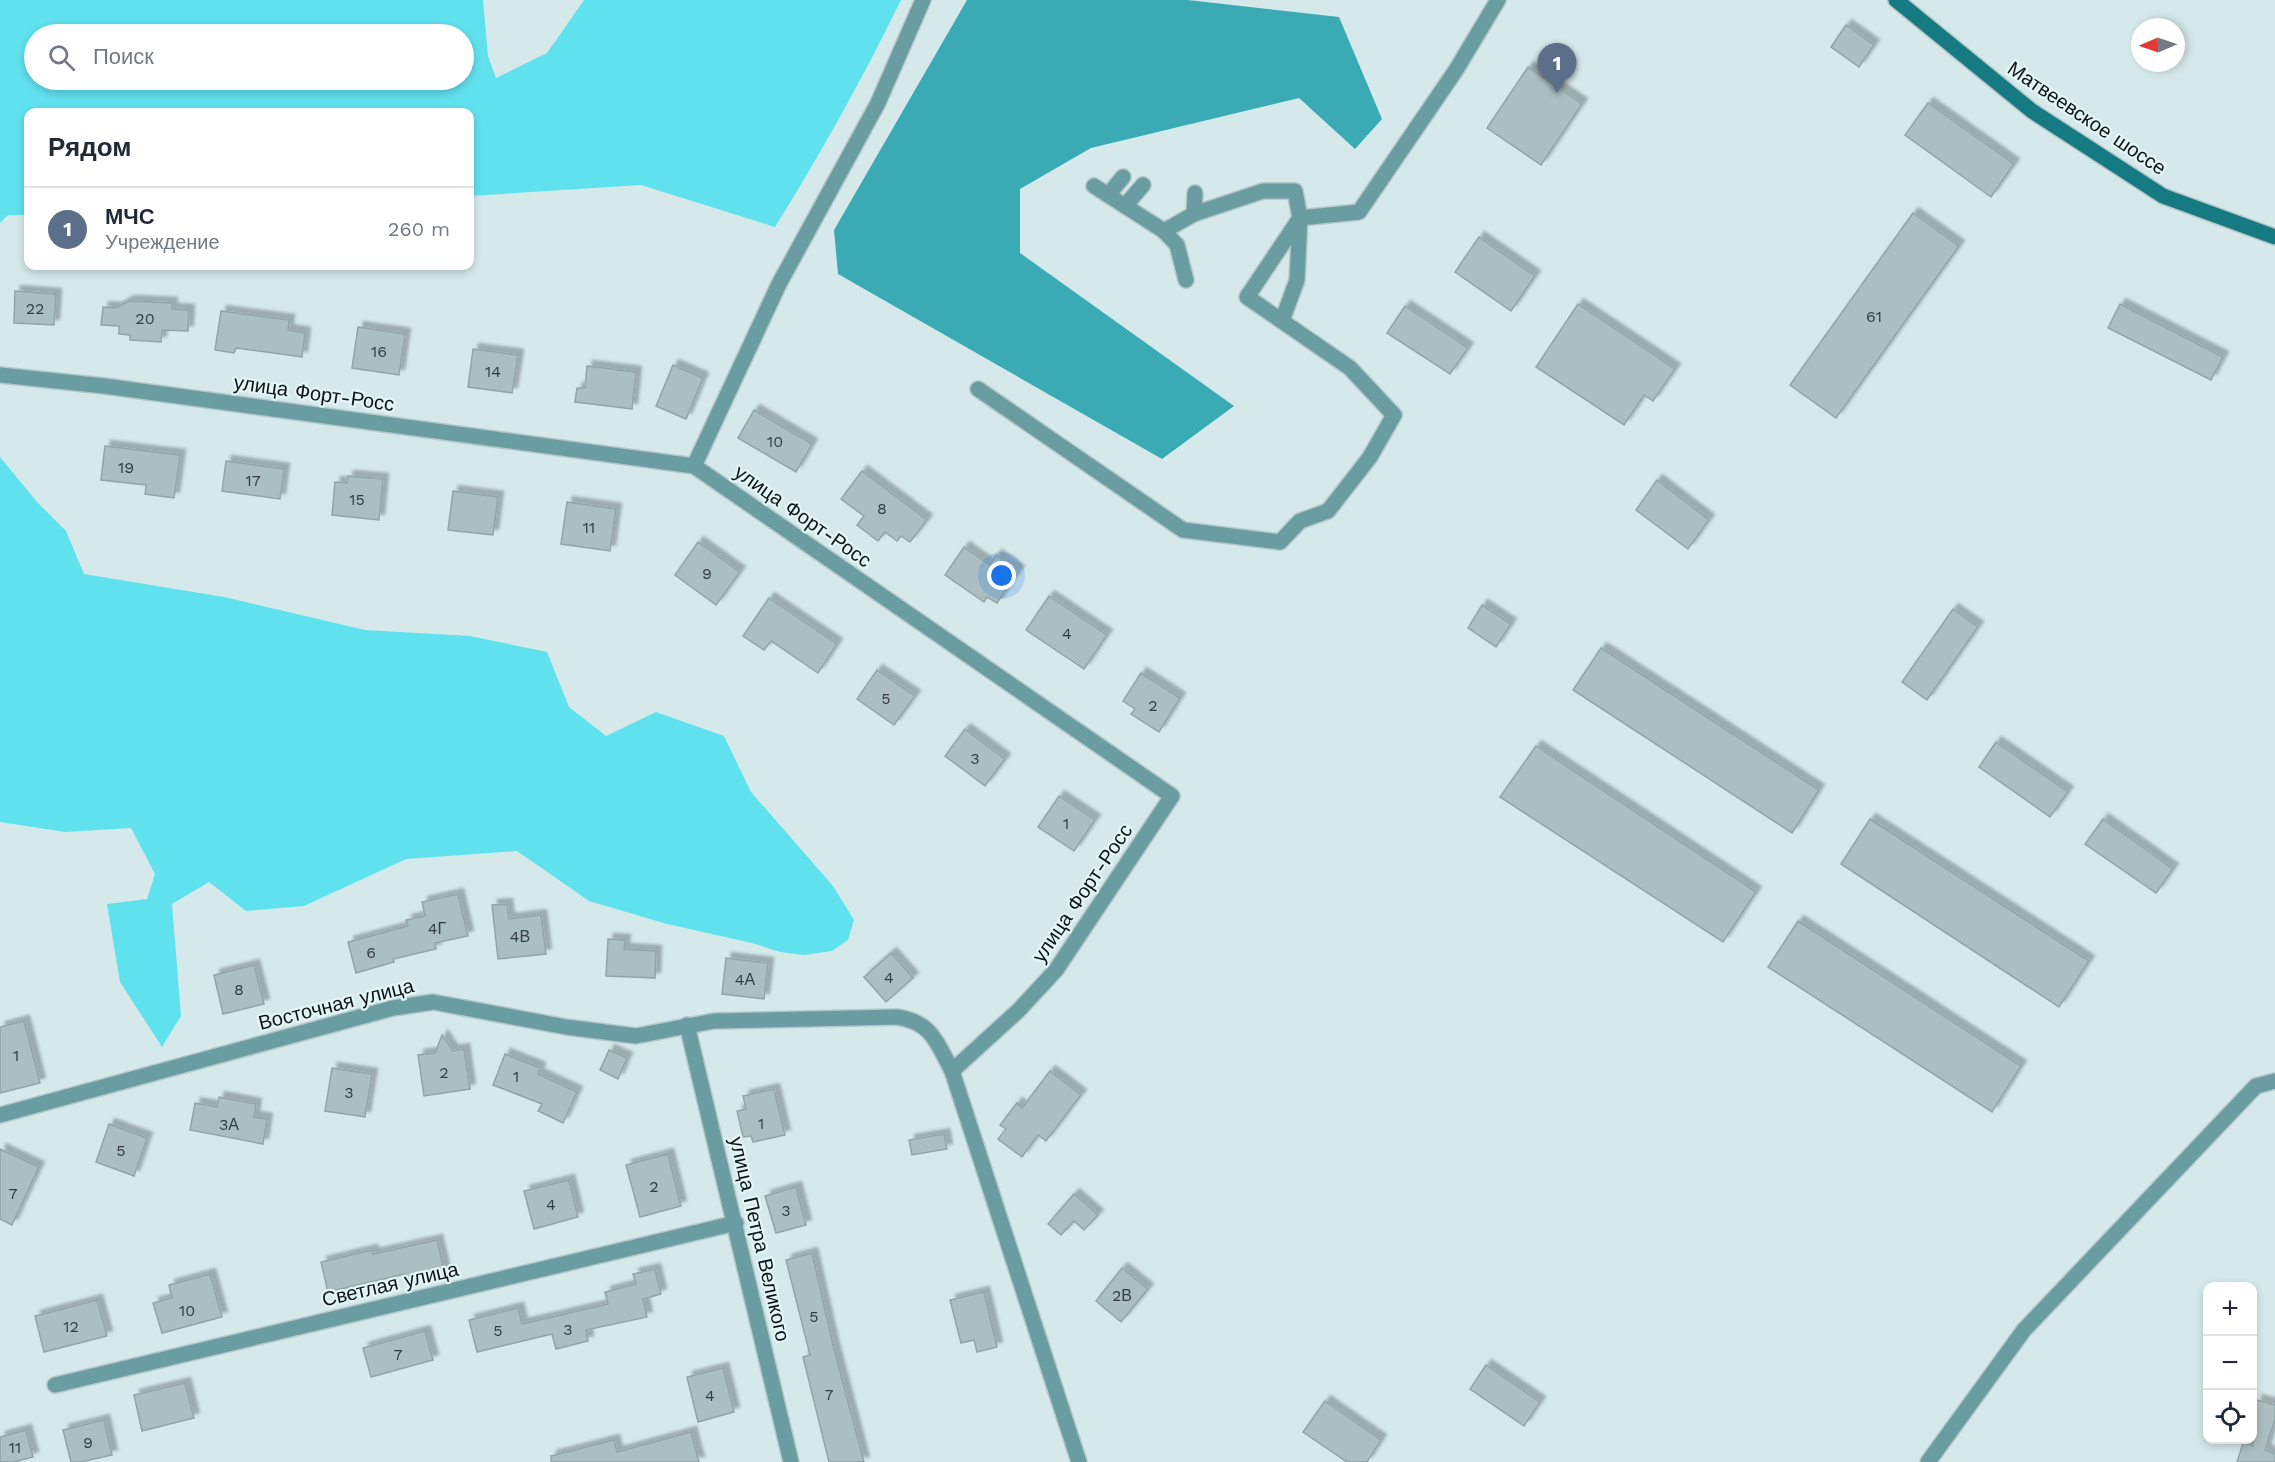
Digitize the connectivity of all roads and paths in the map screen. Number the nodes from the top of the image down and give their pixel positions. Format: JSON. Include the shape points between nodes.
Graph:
{"nodes":[{"id":1,"x":923,"y":0,"type":"edge"},
{"id":2,"x":1498,"y":0,"type":"edge"},
{"id":3,"x":1896,"y":0,"type":"edge"},
{"id":4,"x":1123,"y":177,"type":"dead end"},
{"id":5,"x":1143,"y":185,"type":"dead end"},
{"id":6,"x":1094,"y":186,"type":"dead end"},
{"id":7,"x":1195,"y":193,"type":"dead end"},
{"id":8,"x":1108,"y":195,"type":"junction"},
{"id":9,"x":1125,"y":206,"type":"junction"},
{"id":10,"x":1194,"y":214,"type":"junction"},
{"id":11,"x":1300,"y":218,"type":"junction"},
{"id":12,"x":1164,"y":231,"type":"junction"},
{"id":13,"x":2275,"y":237,"type":"edge"},
{"id":14,"x":1186,"y":280,"type":"dead end"},
{"id":15,"x":1282,"y":321,"type":"junction"},
{"id":16,"x":0,"y":375,"type":"edge"},
{"id":17,"x":978,"y":389,"type":"dead end"},
{"id":18,"x":694,"y":466,"type":"junction"},
{"id":19,"x":687,"y":1025,"type":"junction"},
{"id":20,"x":952,"y":1071,"type":"junction"},
{"id":21,"x":2275,"y":1081,"type":"edge"},
{"id":22,"x":0,"y":1115,"type":"edge"},
{"id":23,"x":736,"y":1223,"type":"junction"},
{"id":24,"x":55,"y":1385,"type":"dead end"},
{"id":25,"x":791,"y":1462,"type":"edge"},
{"id":26,"x":1078,"y":1462,"type":"edge"},
{"id":27,"x":1928,"y":1462,"type":"edge"}],
"edges":[{"from":1,"to":18,"type":"street","via":[[878,103],[779,284]]},
{"from":2,"to":11,"type":"street","via":[[1456,70],[1359,212]]},
{"from":3,"to":13,"type":"main road","name":"Матвеевское шоссе","via":[[2032,111],[2163,196]]},
{"from":4,"to":8,"type":"street"},
{"from":5,"to":9,"type":"street"},
{"from":6,"to":8,"type":"street"},
{"from":7,"to":10,"type":"street"},
{"from":8,"to":9,"type":"street"},
{"from":9,"to":12,"type":"street"},
{"from":10,"to":11,"type":"street","via":[[1263,190],[1295,191]]},
{"from":10,"to":12,"type":"street"},
{"from":11,"to":15,"type":"street","via":[[1297,280]]},
{"from":11,"to":15,"type":"street","via":[[1247,297]]},
{"from":12,"to":14,"type":"street","via":[[1177,245]]},
{"from":15,"to":17,"type":"street","via":[[1350,368],[1394,415],[1370,457],[1328,511],[1300,521],[1280,542],[1183,530]]},
{"from":16,"to":18,"type":"street","name":"улица Форт-Росс"},
{"from":18,"to":20,"type":"street","name":"улица Форт-Росс","via":[[1172,796],[1056,970],[1019,1011]]},
{"from":19,"to":20,"type":"street","name":"Восточная улица","via":[[714,1021],[910,1019],[933,1035]]},
{"from":19,"to":22,"type":"street","name":"Восточная улица","via":[[636,1036],[433,1002],[418,1003]]},
{"from":19,"to":23,"type":"street","name":"улица Петра Великого"},
{"from":20,"to":26,"type":"street","name":"Восточная улица"},
{"from":21,"to":27,"type":"street","via":[[2256,1086],[2024,1330]]},
{"from":23,"to":24,"type":"street","name":"Светлая улица"},
{"from":23,"to":25,"type":"street","name":"улица Петра Великого"}]}
